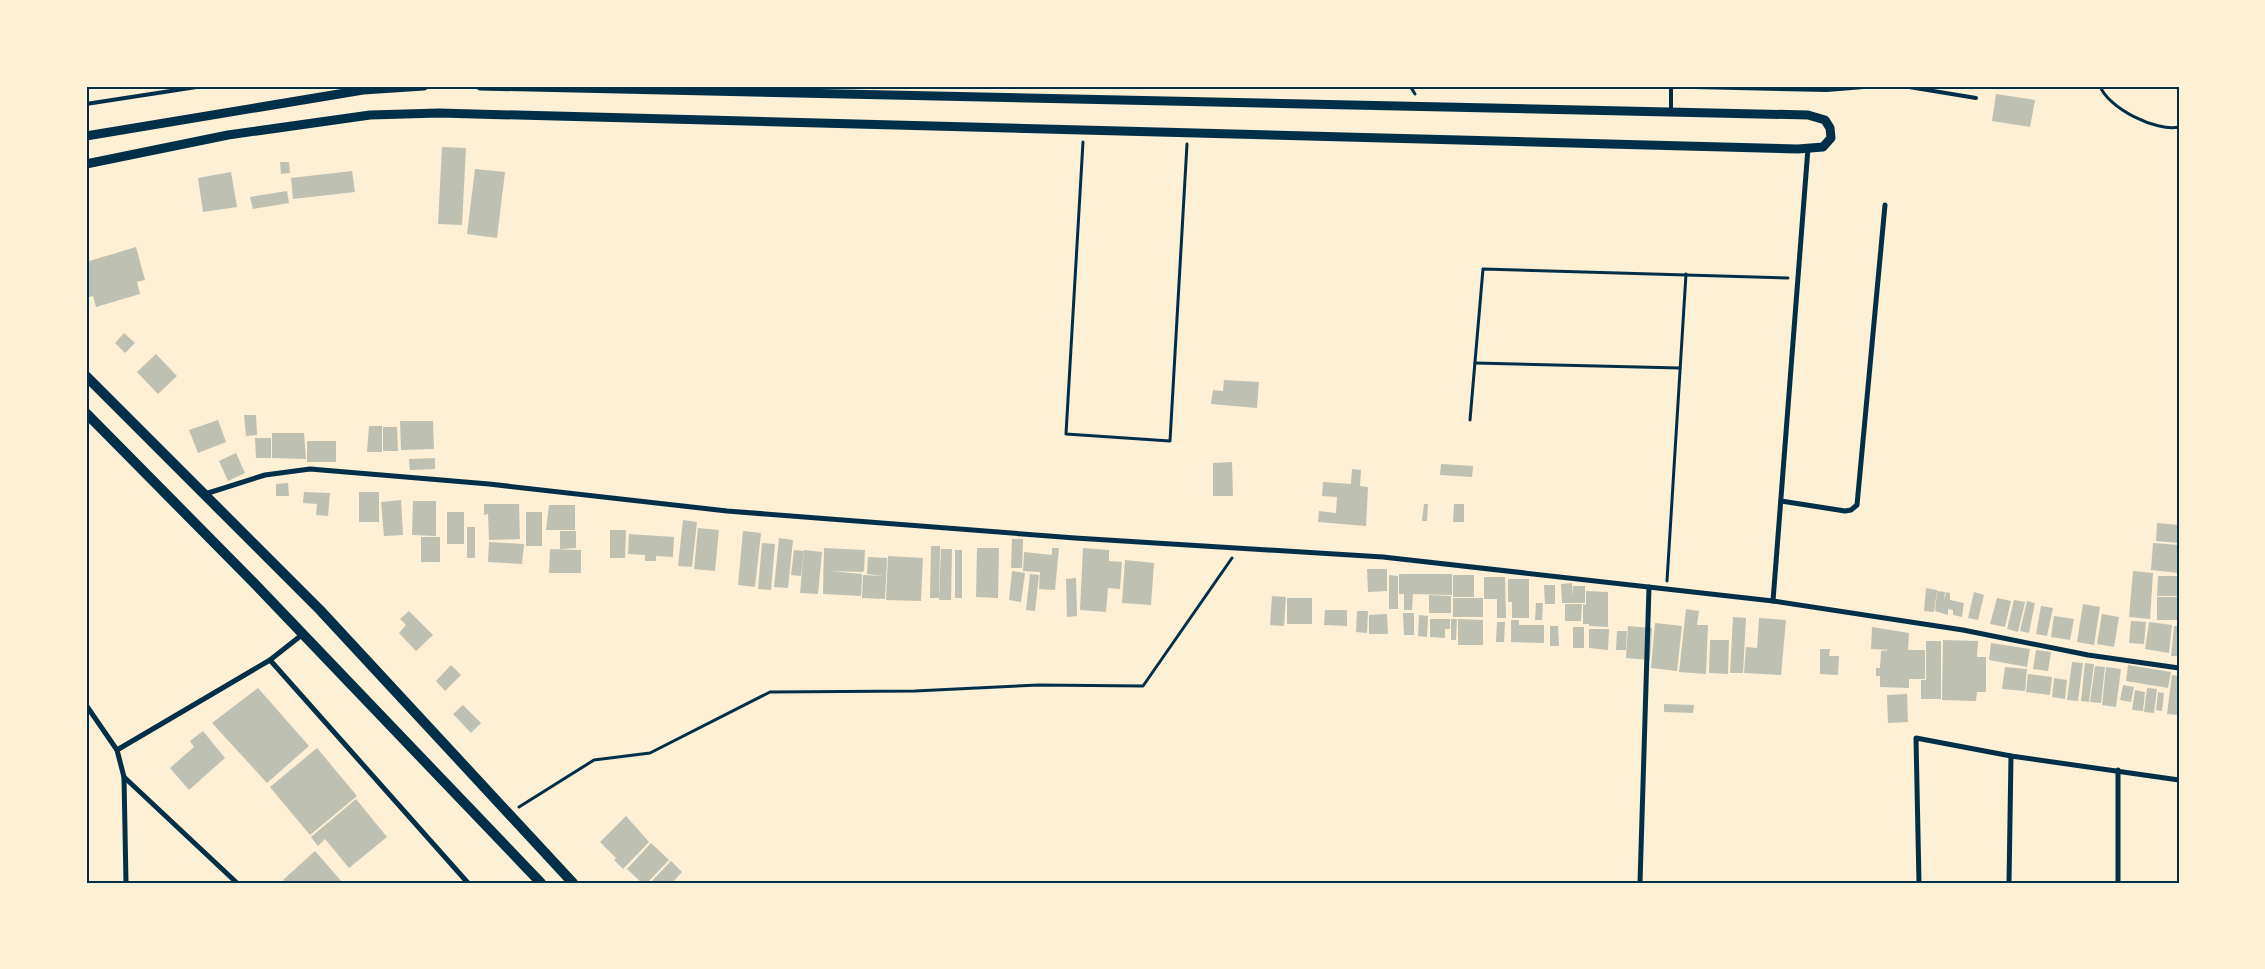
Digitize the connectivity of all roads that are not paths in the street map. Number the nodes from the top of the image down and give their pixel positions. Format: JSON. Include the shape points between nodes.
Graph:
{"nodes":[{"id":1,"x":203,"y":86,"type":"edge"},
{"id":2,"x":424,"y":86,"type":"edge"},
{"id":3,"x":480,"y":86,"type":"edge"},
{"id":4,"x":1650,"y":86,"type":"edge"},
{"id":5,"x":1671,"y":86,"type":"edge"},
{"id":6,"x":1876,"y":86,"type":"edge"},
{"id":7,"x":1903,"y":86,"type":"edge"},
{"id":8,"x":1976,"y":98,"type":"dead end"},
{"id":9,"x":86,"y":104,"type":"edge"},
{"id":10,"x":1672,"y":113,"type":"junction"},
{"id":11,"x":86,"y":136,"type":"edge"},
{"id":12,"x":1808,"y":148,"type":"junction"},
{"id":13,"x":86,"y":164,"type":"edge"},
{"id":14,"x":1885,"y":205,"type":"dead end"},
{"id":15,"x":86,"y":376,"type":"edge"},
{"id":16,"x":86,"y":413,"type":"edge"},
{"id":17,"x":205,"y":494,"type":"junction"},
{"id":18,"x":1781,"y":501,"type":"junction"},
{"id":19,"x":1648,"y":587,"type":"junction"},
{"id":20,"x":1773,"y":601,"type":"junction"},
{"id":21,"x":302,"y":634,"type":"junction"},
{"id":22,"x":270,"y":660,"type":"junction"},
{"id":23,"x":2179,"y":668,"type":"edge"},
{"id":24,"x":86,"y":705,"type":"edge"},
{"id":25,"x":117,"y":750,"type":"junction"},
{"id":26,"x":2011,"y":756,"type":"junction"},
{"id":27,"x":2118,"y":770,"type":"junction"},
{"id":28,"x":124,"y":777,"type":"junction"},
{"id":29,"x":2179,"y":780,"type":"edge"},
{"id":30,"x":126,"y":883,"type":"edge"},
{"id":31,"x":237,"y":883,"type":"edge"},
{"id":32,"x":468,"y":883,"type":"edge"},
{"id":33,"x":541,"y":883,"type":"edge"},
{"id":34,"x":573,"y":883,"type":"edge"},
{"id":35,"x":1640,"y":883,"type":"edge"},
{"id":36,"x":1919,"y":883,"type":"edge"},
{"id":37,"x":2009,"y":883,"type":"edge"},
{"id":38,"x":2118,"y":883,"type":"edge"}],
"edges":[{"from":1,"to":9,"type":"lane"},
{"from":2,"to":11,"type":"street","via":[[363,90]]},
{"from":3,"to":10,"type":"street"},
{"from":4,"to":5,"type":"lane"},
{"from":5,"to":6,"type":"lane","via":[[1827,90]]},
{"from":5,"to":10,"type":"lane"},
{"from":7,"to":8,"type":"lane"},
{"from":10,"to":12,"type":"street","via":[[1808,115],[1825,120],[1831,138],[1823,147]]},
{"from":12,"to":13,"type":"street","via":[[449,113],[370,115],[228,135]]},
{"from":12,"to":18,"type":"street"},
{"from":14,"to":18,"type":"street","via":[[1857,506],[1845,510]]},
{"from":15,"to":17,"type":"main road"},
{"from":16,"to":21,"type":"main road"},
{"from":17,"to":19,"type":"street","via":[[265,475],[310,469],[489,484],[737,512],[1383,557]]},
{"from":17,"to":34,"type":"main road","via":[[327,618]]},
{"from":18,"to":20,"type":"street"},
{"from":19,"to":20,"type":"street"},
{"from":19,"to":35,"type":"street"},
{"from":20,"to":23,"type":"street"},
{"from":21,"to":22,"type":"street"},
{"from":21,"to":33,"type":"main road"},
{"from":22,"to":25,"type":"street"},
{"from":22,"to":32,"type":"street"},
{"from":24,"to":25,"type":"street"},
{"from":25,"to":28,"type":"street"},
{"from":26,"to":27,"type":"street"},
{"from":26,"to":36,"type":"street","via":[[1916,738]]},
{"from":26,"to":37,"type":"street"},
{"from":27,"to":29,"type":"street"},
{"from":27,"to":38,"type":"street"},
{"from":28,"to":30,"type":"street"},
{"from":28,"to":31,"type":"street"}]}
